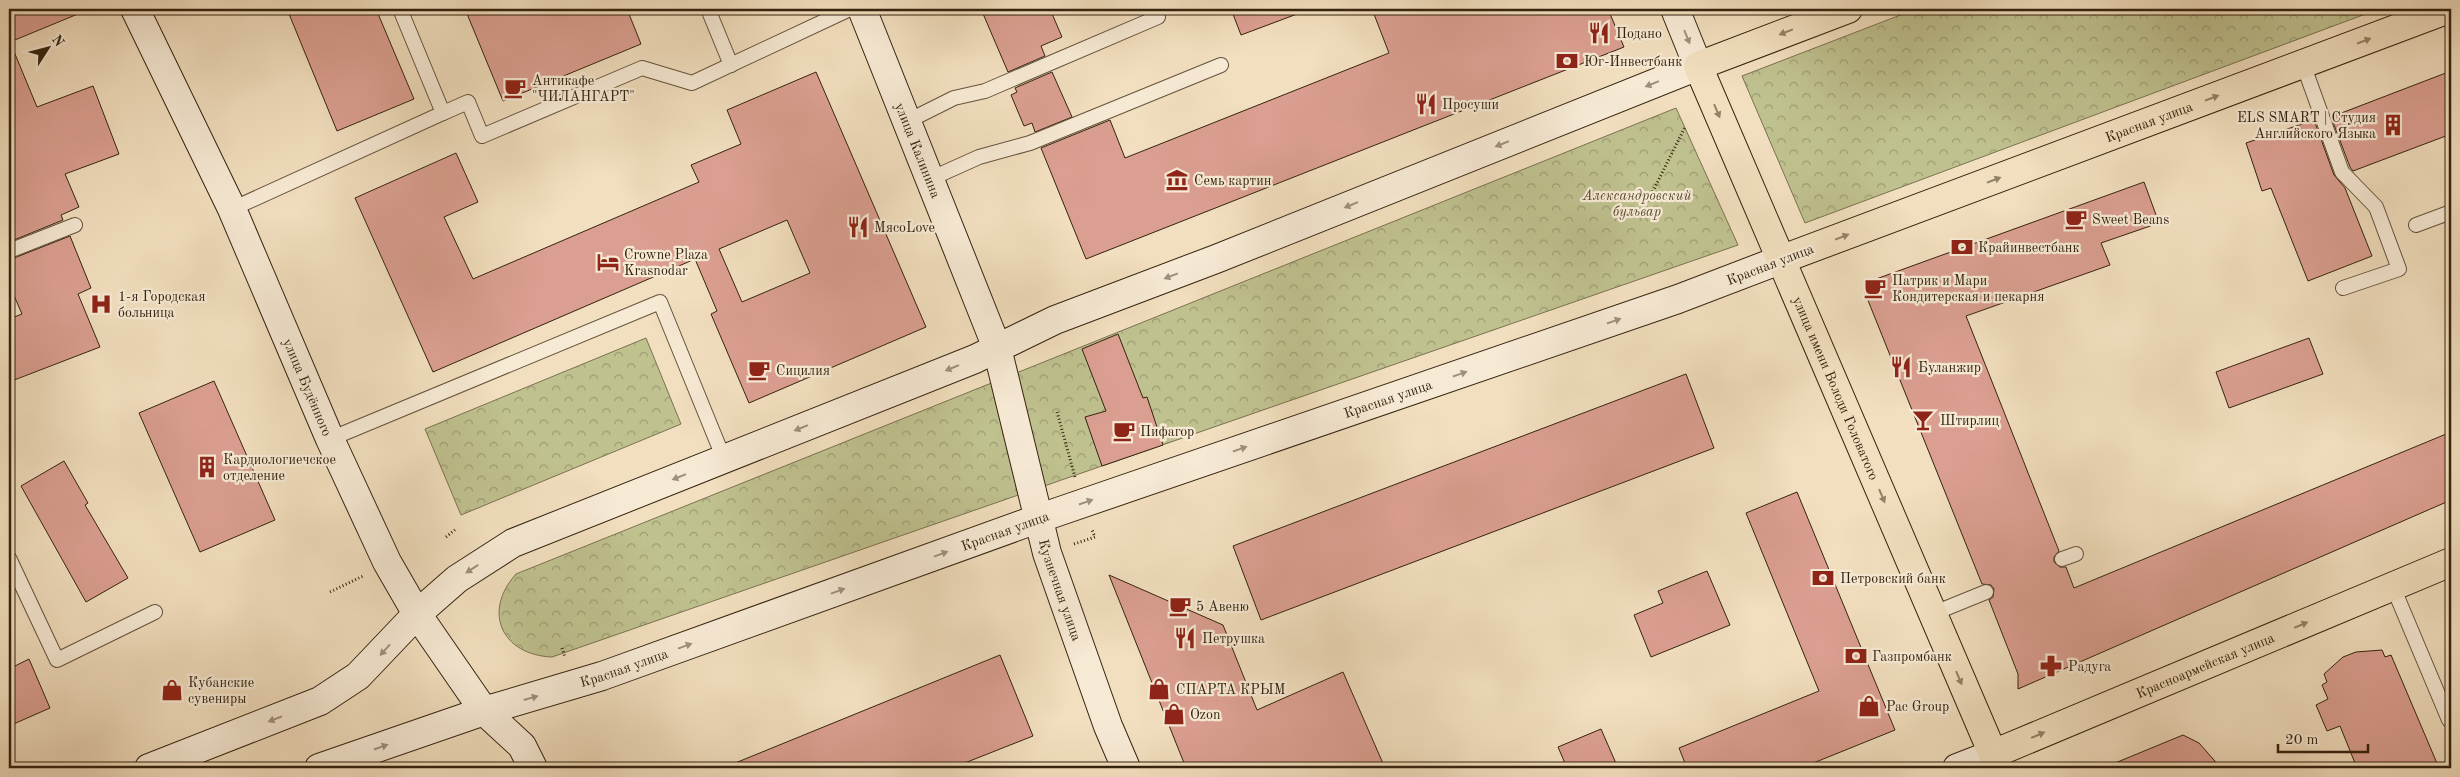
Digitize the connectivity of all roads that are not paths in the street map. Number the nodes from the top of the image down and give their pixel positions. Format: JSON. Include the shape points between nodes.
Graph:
{"nodes":[{"id":1,"x":135,"y":9,"type":"edge"},
{"id":2,"x":400,"y":9,"type":"edge"},
{"id":3,"x":708,"y":9,"type":"edge"},
{"id":4,"x":850,"y":9,"type":"edge"},
{"id":5,"x":862,"y":9,"type":"edge"},
{"id":6,"x":1675,"y":9,"type":"edge"},
{"id":7,"x":1848,"y":9,"type":"edge"},
{"id":8,"x":2450,"y":9,"type":"edge"},
{"id":9,"x":1158,"y":17,"type":"dead end"},
{"id":10,"x":2303,"y":64,"type":"junction"},
{"id":11,"x":731,"y":65,"type":"junction"},
{"id":12,"x":1221,"y":65,"type":"dead end"},
{"id":13,"x":1698,"y":66,"type":"junction"},
{"id":14,"x":443,"y":113,"type":"junction"},
{"id":15,"x":908,"y":121,"type":"junction"},
{"id":16,"x":930,"y":179,"type":"junction"},
{"id":17,"x":232,"y":209,"type":"junction"},
{"id":18,"x":2451,"y":212,"type":"edge"},
{"id":19,"x":74,"y":225,"type":"dead end"},
{"id":20,"x":2416,"y":225,"type":"dead end"},
{"id":21,"x":9,"y":251,"type":"edge"},
{"id":22,"x":1780,"y":260,"type":"junction"},
{"id":23,"x":2343,"y":288,"type":"dead end"},
{"id":24,"x":997,"y":348,"type":"junction"},
{"id":25,"x":330,"y":439,"type":"junction"},
{"id":26,"x":724,"y":459,"type":"junction"},
{"id":27,"x":1040,"y":518,"type":"junction"},
{"id":28,"x":2076,"y":554,"type":"dead end"},
{"id":29,"x":9,"y":558,"type":"edge"},
{"id":30,"x":2062,"y":559,"type":"dead end"},
{"id":31,"x":2451,"y":562,"type":"edge"},
{"id":32,"x":2393,"y":587,"type":"junction"},
{"id":33,"x":1986,"y":592,"type":"dead end"},
{"id":34,"x":155,"y":612,"type":"dead end"},
{"id":35,"x":418,"y":614,"type":"junction"},
{"id":36,"x":1932,"y":614,"type":"junction"},
{"id":37,"x":484,"y":711,"type":"junction"},
{"id":38,"x":2451,"y":719,"type":"edge"},
{"id":39,"x":1996,"y":761,"type":"edge"},
{"id":40,"x":149,"y":768,"type":"edge"},
{"id":41,"x":319,"y":768,"type":"edge"},
{"id":42,"x":533,"y":768,"type":"edge"},
{"id":43,"x":1126,"y":768,"type":"edge"},
{"id":44,"x":1957,"y":768,"type":"edge"}],
"edges":[{"from":1,"to":17,"type":"main road","name":"улица Будённого"},
{"from":2,"to":14,"type":"lane"},
{"from":3,"to":11,"type":"lane"},
{"from":4,"to":11,"type":"lane"},
{"from":5,"to":15,"type":"main road","name":"улица Калинина"},
{"from":6,"to":13,"type":"main road","name":"улица имени Володи Головатого","one_way":true},
{"from":7,"to":13,"type":"main road","one_way":true},
{"from":10,"to":8,"type":"main road","name":"Красная улица","one_way":true},
{"from":9,"to":15,"type":"lane","via":[[985,91],[954,98]]},
{"from":22,"to":10,"type":"main road","name":"Красная улица","one_way":true},
{"from":10,"to":23,"type":"lane","via":[[2342,172],[2376,207],[2399,269]]},
{"from":11,"to":14,"type":"lane","via":[[692,82],[642,68],[482,136],[468,102]]},
{"from":12,"to":16,"type":"lane","via":[[1030,143],[979,156]]},
{"from":13,"to":22,"type":"main road","name":"улица имени Володи Головатого","one_way":true},
{"from":13,"to":24,"type":"main road","one_way":true,"via":[[1055,320]]},
{"from":14,"to":17,"type":"lane"},
{"from":15,"to":16,"type":"main road","name":"улица Калинина"},
{"from":16,"to":24,"type":"main road","name":"улица Калинина"},
{"from":17,"to":25,"type":"main road","name":"улица Будённого"},
{"from":18,"to":20,"type":"lane"},
{"from":19,"to":21,"type":"lane"},
{"from":27,"to":22,"type":"main road","name":"Красная улица","one_way":true,"via":[[1678,299]]},
{"from":22,"to":36,"type":"main road","name":"улица имени Володи Головатого","one_way":true},
{"from":24,"to":26,"type":"main road","one_way":true},
{"from":24,"to":27,"type":"main road","name":"Кузнечная улица"},
{"from":25,"to":26,"type":"lane","via":[[660,302]]},
{"from":25,"to":35,"type":"main road","name":"улица Будённого","via":[[388,562]]},
{"from":26,"to":35,"type":"main road","one_way":true,"via":[[513,543],[458,579]]},
{"from":37,"to":27,"type":"main road","name":"Красная улица","one_way":true,"via":[[602,676]]},
{"from":27,"to":43,"type":"main road","name":"Кузнечная улица","via":[[1047,552]]},
{"from":28,"to":30,"type":"lane"},
{"from":29,"to":34,"type":"lane","via":[[57,660]]},
{"from":31,"to":32,"type":"main road","name":"Красноармейская улица"},
{"from":32,"to":38,"type":"lane"},
{"from":39,"to":32,"type":"main road","name":"Красноармейская улица","one_way":true},
{"from":33,"to":36,"type":"lane"},
{"from":35,"to":37,"type":"main road","name":"улица Будённого"},
{"from":35,"to":40,"type":"main road","one_way":true,"via":[[358,676],[320,701]]},
{"from":36,"to":39,"type":"main road","name":"улица имени Володи Головатого","one_way":true},
{"from":41,"to":37,"type":"main road","name":"Красная улица","one_way":true},
{"from":37,"to":42,"type":"main road","name":"улица Будённого","via":[[522,746]]},
{"from":39,"to":44,"type":"main road","name":"Красноармейская улица"}]}
